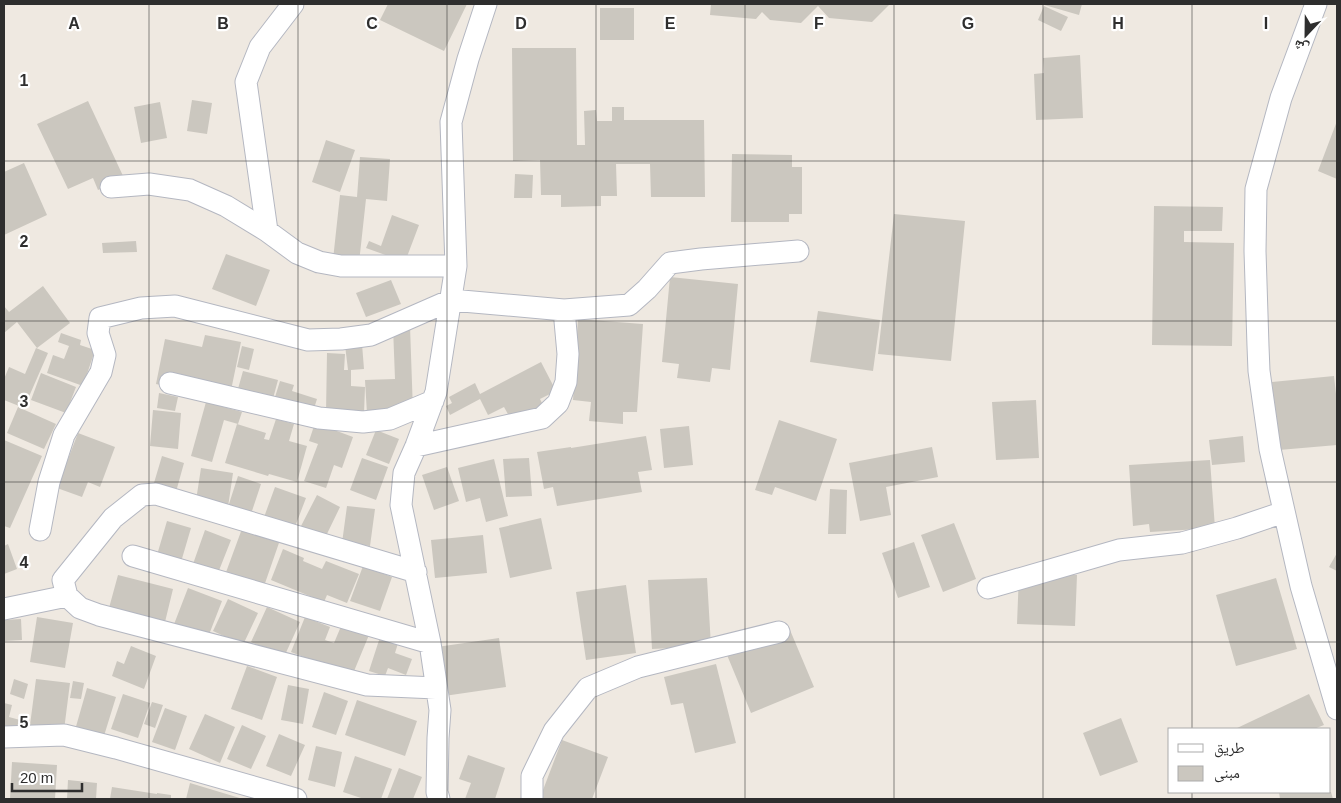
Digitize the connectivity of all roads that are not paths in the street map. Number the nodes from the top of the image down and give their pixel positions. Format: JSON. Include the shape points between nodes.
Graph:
{"nodes":[{"id":1,"x":293,"y":4,"type":"edge"},
{"id":2,"x":486,"y":4,"type":"edge"},
{"id":3,"x":1316,"y":4,"type":"edge"},
{"id":4,"x":111,"y":187,"type":"dead end"},
{"id":5,"x":267,"y":231,"type":"junction"},
{"id":6,"x":798,"y":251,"type":"dead end"},
{"id":7,"x":456,"y":266,"type":"junction"},
{"id":8,"x":451,"y":300,"type":"junction"},
{"id":9,"x":564,"y":310,"type":"junction"},
{"id":10,"x":170,"y":383,"type":"dead end"},
{"id":11,"x":433,"y":400,"type":"junction"},
{"id":12,"x":416,"y":446,"type":"junction"},
{"id":13,"x":1284,"y":512,"type":"junction"},
{"id":14,"x":40,"y":530,"type":"dead end"},
{"id":15,"x":133,"y":556,"type":"dead end"},
{"id":16,"x":416,"y":572,"type":"junction"},
{"id":17,"x":988,"y":588,"type":"dead end"},
{"id":18,"x":67,"y":596,"type":"junction"},
{"id":19,"x":4,"y":609,"type":"edge"},
{"id":20,"x":780,"y":632,"type":"dead end"},
{"id":21,"x":430,"y":643,"type":"junction"},
{"id":22,"x":436,"y":688,"type":"junction"},
{"id":23,"x":1337,"y":709,"type":"edge"},
{"id":24,"x":4,"y":737,"type":"edge"},
{"id":25,"x":296,"y":799,"type":"edge"},
{"id":26,"x":439,"y":799,"type":"edge"},
{"id":27,"x":532,"y":799,"type":"edge"}],
"edges":[{"from":1,"to":5,"type":"street","via":[[260,47],[246,82]]},
{"from":2,"to":7,"type":"street","via":[[451,122]]},
{"from":3,"to":13,"type":"street","via":[[1281,98],[1256,189],[1259,371],[1270,449]]},
{"from":4,"to":5,"type":"street","via":[[149,184],[190,190],[226,206]]},
{"from":5,"to":7,"type":"street","via":[[297,253],[319,262],[341,266]]},
{"from":6,"to":9,"type":"street","via":[[670,263],[629,305]]},
{"from":7,"to":8,"type":"street"},
{"from":8,"to":9,"type":"street"},
{"from":8,"to":11,"type":"street"},
{"from":8,"to":14,"type":"street","via":[[371,335],[341,339],[308,340],[175,306],[141,308],[100,318],[98,333],[105,355],[101,372],[64,435],[49,482]]},
{"from":9,"to":12,"type":"street","via":[[568,354],[566,382],[558,402],[542,418]]},
{"from":10,"to":11,"type":"street","via":[[319,418],[363,422],[390,419]]},
{"from":11,"to":12,"type":"street"},
{"from":12,"to":16,"type":"street","via":[[404,473],[402,505]]},
{"from":13,"to":17,"type":"street","via":[[1182,543],[1119,550]]},
{"from":13,"to":23,"type":"street","via":[[1301,586]]},
{"from":15,"to":21,"type":"street"},
{"from":16,"to":18,"type":"street","via":[[156,494],[142,495],[113,518],[63,580]]},
{"from":16,"to":21,"type":"street"},
{"from":18,"to":19,"type":"street"},
{"from":18,"to":22,"type":"street","via":[[80,608],[99,615],[368,685]]},
{"from":20,"to":27,"type":"street","via":[[638,667],[588,688],[554,731],[532,776]]},
{"from":21,"to":22,"type":"street"},
{"from":22,"to":26,"type":"street","via":[[440,710]]},
{"from":24,"to":25,"type":"street","via":[[64,735]]}]}
